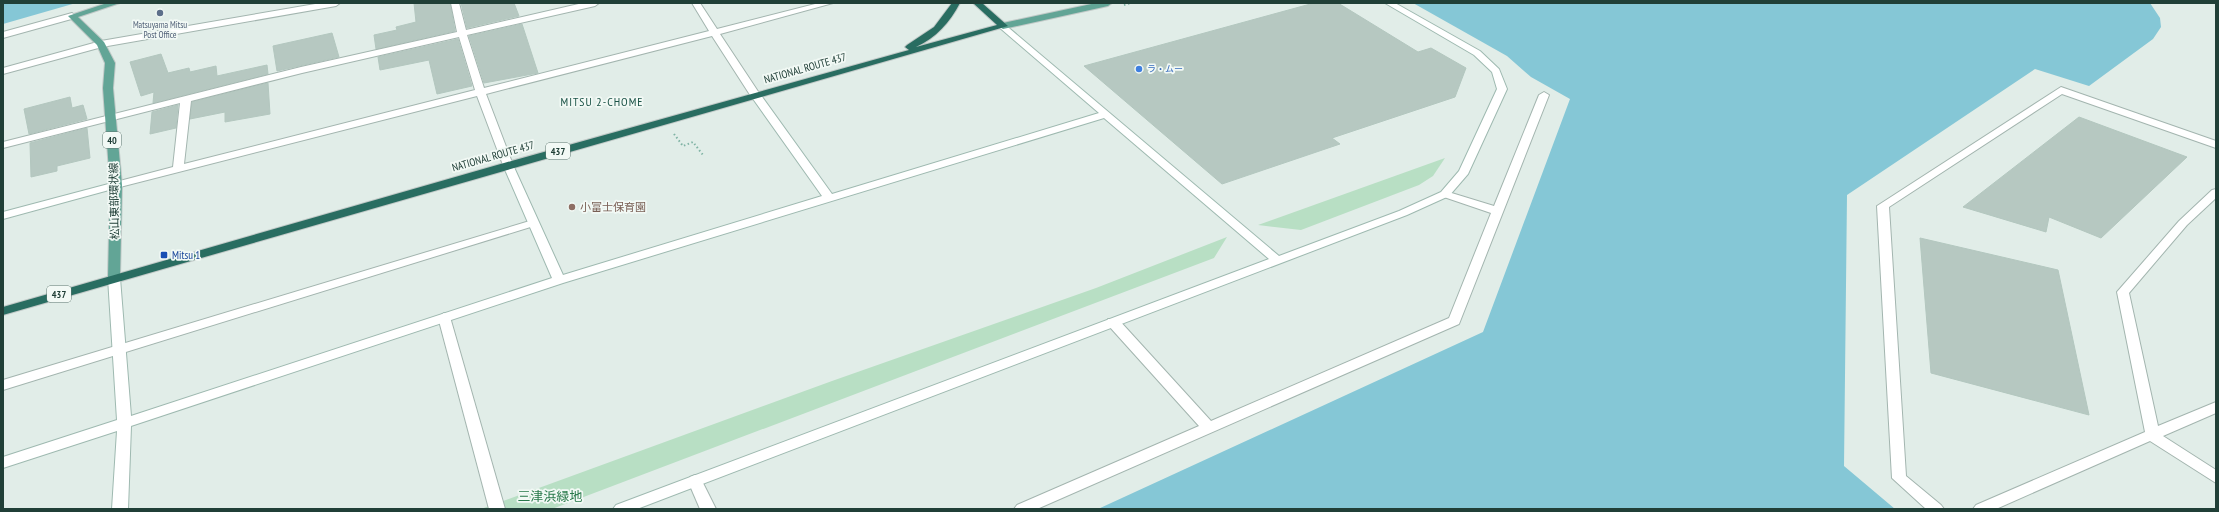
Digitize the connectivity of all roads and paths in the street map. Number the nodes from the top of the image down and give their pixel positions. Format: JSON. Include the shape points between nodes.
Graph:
{"nodes":[{"id":1,"x":116,"y":3,"type":"edge"},
{"id":2,"x":336,"y":3,"type":"edge"},
{"id":3,"x":456,"y":3,"type":"edge"},
{"id":4,"x":595,"y":3,"type":"edge"},
{"id":5,"x":696,"y":3,"type":"edge"},
{"id":6,"x":828,"y":3,"type":"edge"},
{"id":7,"x":956,"y":3,"type":"edge"},
{"id":8,"x":977,"y":3,"type":"edge"},
{"id":9,"x":1108,"y":3,"type":"edge"},
{"id":10,"x":1389,"y":3,"type":"edge"},
{"id":11,"x":72,"y":16,"type":"junction"},
{"id":12,"x":1004,"y":26,"type":"junction"},
{"id":13,"x":714,"y":32,"type":"junction"},
{"id":14,"x":463,"y":34,"type":"junction"},
{"id":15,"x":3,"y":35,"type":"edge"},
{"id":16,"x":101,"y":44,"type":"junction"},
{"id":17,"x":888,"y":58,"type":"junction"},
{"id":18,"x":3,"y":71,"type":"edge"},
{"id":19,"x":481,"y":93,"type":"junction"},
{"id":20,"x":1544,"y":95,"type":"dead end"},
{"id":21,"x":756,"y":96,"type":"junction"},
{"id":22,"x":186,"y":99,"type":"junction"},
{"id":23,"x":1106,"y":114,"type":"junction"},
{"id":24,"x":110,"y":118,"type":"junction"},
{"id":25,"x":664,"y":122,"type":"junction"},
{"id":26,"x":3,"y":145,"type":"edge"},
{"id":27,"x":2216,"y":145,"type":"edge"},
{"id":28,"x":703,"y":154,"type":"dead end"},
{"id":29,"x":508,"y":165,"type":"junction"},
{"id":30,"x":178,"y":169,"type":"junction"},
{"id":31,"x":116,"y":185,"type":"junction"},
{"id":32,"x":2216,"y":192,"type":"edge"},
{"id":33,"x":1445,"y":194,"type":"junction"},
{"id":34,"x":829,"y":198,"type":"junction"},
{"id":35,"x":1498,"y":211,"type":"junction"},
{"id":36,"x":3,"y":216,"type":"edge"},
{"id":37,"x":533,"y":223,"type":"junction"},
{"id":38,"x":1277,"y":260,"type":"junction"},
{"id":39,"x":114,"y":278,"type":"junction"},
{"id":40,"x":559,"y":280,"type":"junction"},
{"id":41,"x":3,"y":311,"type":"edge"},
{"id":42,"x":444,"y":317,"type":"junction"},
{"id":43,"x":1113,"y":322,"type":"junction"},
{"id":44,"x":118,"y":349,"type":"junction"},
{"id":45,"x":3,"y":385,"type":"edge"},
{"id":46,"x":2216,"y":407,"type":"edge"},
{"id":47,"x":124,"y":422,"type":"junction"},
{"id":48,"x":1209,"y":428,"type":"junction"},
{"id":49,"x":2153,"y":436,"type":"junction"},
{"id":50,"x":3,"y":463,"type":"edge"},
{"id":51,"x":2216,"y":477,"type":"edge"},
{"id":52,"x":695,"y":481,"type":"junction"},
{"id":53,"x":120,"y":509,"type":"edge"},
{"id":54,"x":497,"y":509,"type":"edge"},
{"id":55,"x":622,"y":509,"type":"edge"},
{"id":56,"x":708,"y":509,"type":"edge"},
{"id":57,"x":1022,"y":509,"type":"edge"},
{"id":58,"x":1936,"y":509,"type":"edge"},
{"id":59,"x":1981,"y":509,"type":"edge"}],
"edges":[{"from":1,"to":11,"type":"main road"},
{"from":2,"to":16,"type":"street"},
{"from":3,"to":14,"type":"street","via":[[456,14]]},
{"from":4,"to":14,"type":"street"},
{"from":5,"to":13,"type":"street"},
{"from":6,"to":13,"type":"street"},
{"from":7,"to":17,"type":"highway","via":[[945,22],[922,42]]},
{"from":8,"to":12,"type":"highway"},
{"from":9,"to":12,"type":"main road"},
{"from":10,"to":33,"type":"street","via":[[1477,53],[1496,71],[1502,89],[1464,172]]},
{"from":11,"to":15,"type":"street"},
{"from":11,"to":16,"type":"main road","name":"松山東部環状線","number":"40"},
{"from":12,"to":17,"type":"highway","name":"NATIONAL ROUTE 437","number":"437"},
{"from":12,"to":23,"type":"street"},
{"from":13,"to":19,"type":"street"},
{"from":13,"to":21,"type":"street"},
{"from":14,"to":19,"type":"street"},
{"from":14,"to":22,"type":"street","via":[[300,70]]},
{"from":16,"to":18,"type":"street"},
{"from":16,"to":24,"type":"main road","name":"松山東部環状線","number":"40","via":[[110,63]]},
{"from":17,"to":21,"type":"highway","name":"NATIONAL ROUTE 437","number":"437"},
{"from":19,"to":29,"type":"street"},
{"from":19,"to":30,"type":"street"},
{"from":20,"to":35,"type":"street"},
{"from":21,"to":25,"type":"highway","name":"NATIONAL ROUTE 437","number":"437"},
{"from":21,"to":34,"type":"street"},
{"from":22,"to":24,"type":"street"},
{"from":22,"to":30,"type":"street"},
{"from":23,"to":34,"type":"street"},
{"from":23,"to":38,"type":"street"},
{"from":24,"to":26,"type":"street"},
{"from":24,"to":31,"type":"main road","name":"松山東部環状線","number":"40"},
{"from":25,"to":28,"type":"path","via":[[683,146],[693,142]]},
{"from":25,"to":29,"type":"highway","name":"NATIONAL ROUTE 437","number":"437"},
{"from":27,"to":58,"type":"street","via":[[2061,90],[1883,206],[1899,478]]},
{"from":29,"to":37,"type":"street"},
{"from":29,"to":39,"type":"highway","name":"NATIONAL ROUTE 437","number":"437"},
{"from":30,"to":31,"type":"street"},
{"from":31,"to":36,"type":"street"},
{"from":31,"to":39,"type":"main road","name":"松山東部環状線","number":"40"},
{"from":32,"to":49,"type":"street","via":[[2184,223],[2123,292]]},
{"from":33,"to":35,"type":"street"},
{"from":33,"to":38,"type":"street","via":[[1403,213]]},
{"from":34,"to":40,"type":"street"},
{"from":35,"to":48,"type":"street","via":[[1454,321]]},
{"from":37,"to":40,"type":"street"},
{"from":37,"to":44,"type":"street"},
{"from":38,"to":43,"type":"street"},
{"from":39,"to":41,"type":"highway","name":"NATIONAL ROUTE 437","number":"437"},
{"from":39,"to":44,"type":"street"},
{"from":40,"to":42,"type":"street"},
{"from":42,"to":47,"type":"street"},
{"from":42,"to":54,"type":"street"},
{"from":43,"to":48,"type":"street"},
{"from":43,"to":52,"type":"street"},
{"from":44,"to":45,"type":"street"},
{"from":44,"to":47,"type":"street"},
{"from":46,"to":49,"type":"street"},
{"from":47,"to":50,"type":"street"},
{"from":47,"to":53,"type":"street"},
{"from":48,"to":57,"type":"street"},
{"from":49,"to":51,"type":"street"},
{"from":49,"to":59,"type":"street"},
{"from":52,"to":55,"type":"street"},
{"from":52,"to":56,"type":"street"}]}
